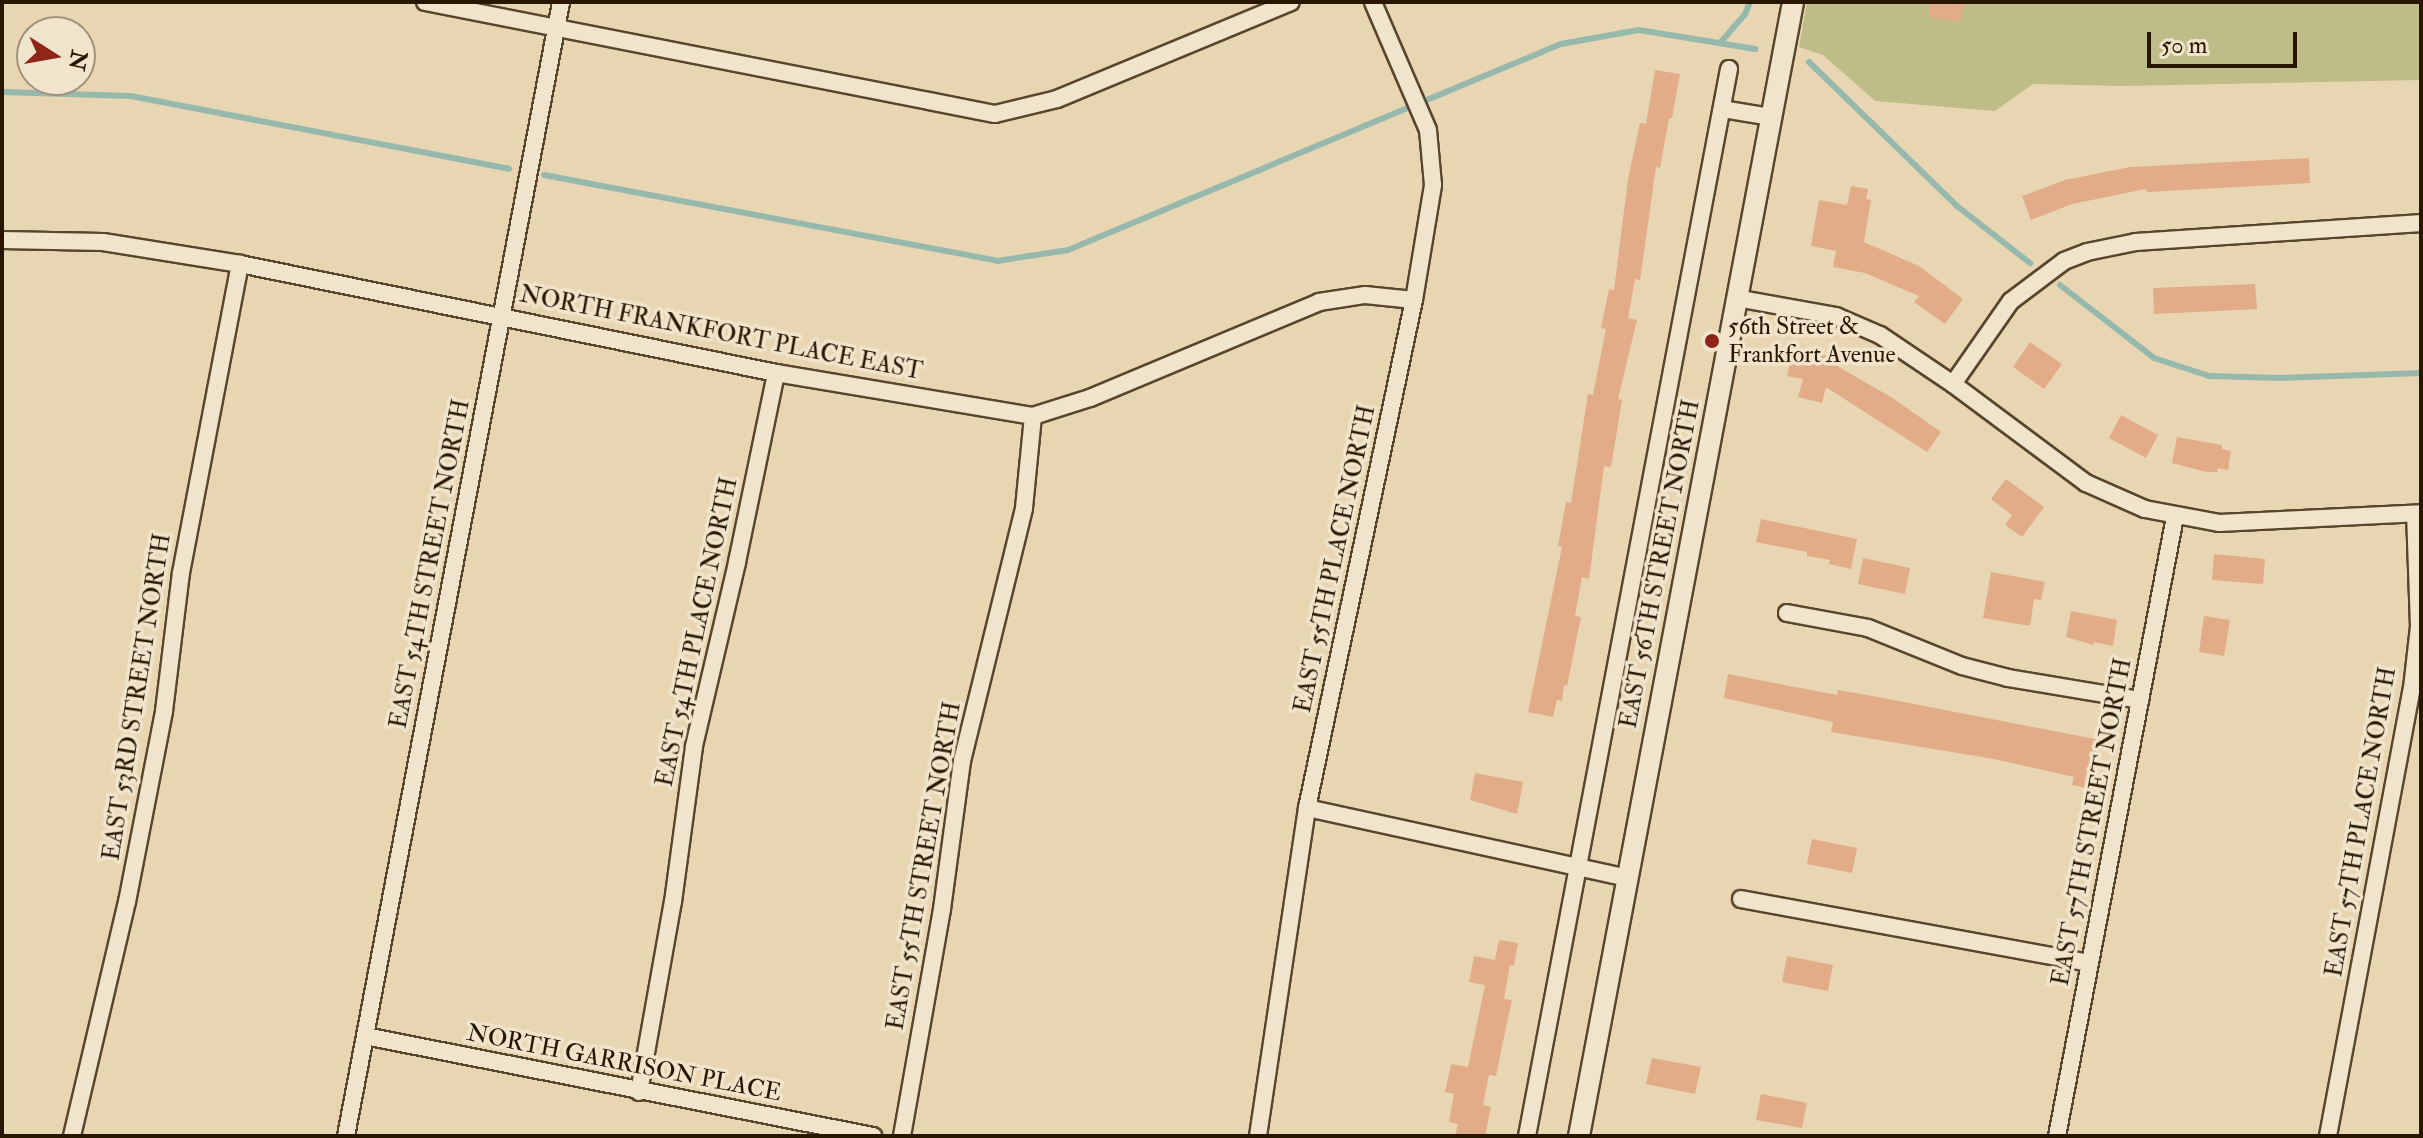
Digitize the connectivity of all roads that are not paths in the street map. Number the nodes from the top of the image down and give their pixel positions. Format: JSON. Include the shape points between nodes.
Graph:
{"nodes":[{"id":1,"x":425,"y":2,"type":"edge"},
{"id":2,"x":561,"y":2,"type":"edge"},
{"id":3,"x":1291,"y":2,"type":"edge"},
{"id":4,"x":1373,"y":2,"type":"edge"},
{"id":5,"x":1793,"y":2,"type":"edge"},
{"id":6,"x":556,"y":29,"type":"junction"},
{"id":7,"x":1729,"y":69,"type":"dead end"},
{"id":8,"x":1722,"y":109,"type":"junction"},
{"id":9,"x":1771,"y":117,"type":"junction"},
{"id":10,"x":2421,"y":223,"type":"edge"},
{"id":11,"x":2,"y":240,"type":"edge"},
{"id":12,"x":240,"y":264,"type":"junction"},
{"id":13,"x":1736,"y":298,"type":"junction"},
{"id":14,"x":1414,"y":300,"type":"junction"},
{"id":15,"x":502,"y":314,"type":"junction"},
{"id":16,"x":776,"y":373,"type":"junction"},
{"id":17,"x":1953,"y":384,"type":"junction"},
{"id":18,"x":1033,"y":416,"type":"junction"},
{"id":19,"x":2418,"y":513,"type":"edge"},
{"id":20,"x":2175,"y":517,"type":"junction"},
{"id":21,"x":1787,"y":613,"type":"dead end"},
{"id":22,"x":2140,"y":700,"type":"junction"},
{"id":23,"x":1307,"y":808,"type":"junction"},
{"id":24,"x":1578,"y":868,"type":"junction"},
{"id":25,"x":1627,"y":878,"type":"junction"},
{"id":26,"x":1741,"y":899,"type":"dead end"},
{"id":27,"x":2089,"y":963,"type":"junction"},
{"id":28,"x":365,"y":1036,"type":"junction"},
{"id":29,"x":639,"y":1092,"type":"junction"},
{"id":30,"x":72,"y":1136,"type":"edge"},
{"id":31,"x":346,"y":1136,"type":"edge"},
{"id":32,"x":873,"y":1136,"type":"edge"},
{"id":33,"x":902,"y":1136,"type":"edge"},
{"id":34,"x":1258,"y":1136,"type":"edge"},
{"id":35,"x":1527,"y":1136,"type":"edge"},
{"id":36,"x":1579,"y":1136,"type":"edge"},
{"id":37,"x":2057,"y":1136,"type":"edge"},
{"id":38,"x":2328,"y":1136,"type":"edge"}],
"edges":[{"from":1,"to":6,"type":"street"},
{"from":2,"to":6,"type":"street","name":"EAST 54TH STREET NORTH"},
{"from":3,"to":6,"type":"street","via":[[1057,99],[995,114]]},
{"from":4,"to":14,"type":"street","name":"EAST 55TH PLACE NORTH","via":[[1428,130],[1433,185]]},
{"from":5,"to":9,"type":"street","name":"EAST 56TH STREET NORTH"},
{"from":6,"to":15,"type":"street","name":"EAST 54TH STREET NORTH"},
{"from":7,"to":8,"type":"street","name":"EAST 56TH STREET NORTH"},
{"from":8,"to":9,"type":"street"},
{"from":8,"to":24,"type":"street","name":"EAST 56TH STREET NORTH"},
{"from":9,"to":13,"type":"street","name":"EAST 56TH STREET NORTH"},
{"from":10,"to":17,"type":"street","via":[[2136,242],[2087,252],[2064,261],[2011,301]]},
{"from":11,"to":12,"type":"street","name":"NORTH FRANKFORT PLACE EAST","via":[[103,242]]},
{"from":12,"to":15,"type":"street","name":"NORTH FRANKFORT PLACE EAST"},
{"from":12,"to":30,"type":"street","name":"EAST 53RD STREET NORTH","via":[[181,573],[161,726],[127,902]]},
{"from":13,"to":17,"type":"street","via":[[1857,324]]},
{"from":13,"to":25,"type":"street","name":"EAST 56TH STREET NORTH"},
{"from":14,"to":18,"type":"street","name":"NORTH FRANKFORT PLACE EAST","via":[[1365,295],[1319,302],[1090,398]]},
{"from":14,"to":23,"type":"street","name":"EAST 55TH PLACE NORTH"},
{"from":15,"to":16,"type":"street","name":"NORTH FRANKFORT PLACE EAST"},
{"from":15,"to":28,"type":"street","name":"EAST 54TH STREET NORTH"},
{"from":16,"to":18,"type":"street","name":"NORTH FRANKFORT PLACE EAST"},
{"from":16,"to":29,"type":"street","name":"EAST 54TH PLACE NORTH","via":[[694,746]]},
{"from":17,"to":20,"type":"street","via":[[2086,483],[2121,501]]},
{"from":18,"to":33,"type":"street","name":"EAST 55TH STREET NORTH","via":[[1024,508],[962,761]]},
{"from":19,"to":20,"type":"street","via":[[2219,523]]},
{"from":19,"to":38,"type":"street","name":"EAST 57TH PLACE NORTH","via":[[2419,627],[2412,688]]},
{"from":20,"to":22,"type":"street","name":"EAST 57TH STREET NORTH"},
{"from":21,"to":22,"type":"street","via":[[1868,628],[1962,666],[2008,678]]},
{"from":22,"to":27,"type":"street","name":"EAST 57TH STREET NORTH"},
{"from":23,"to":24,"type":"street"},
{"from":23,"to":34,"type":"street","name":"EAST 55TH PLACE NORTH"},
{"from":24,"to":25,"type":"street"},
{"from":24,"to":35,"type":"street","name":"EAST 56TH STREET NORTH"},
{"from":25,"to":36,"type":"street","name":"EAST 56TH STREET NORTH"},
{"from":26,"to":27,"type":"street"},
{"from":27,"to":37,"type":"street","name":"EAST 57TH STREET NORTH"},
{"from":28,"to":29,"type":"street","name":"NORTH GARRISON PLACE"},
{"from":28,"to":31,"type":"street","name":"EAST 54TH STREET NORTH"},
{"from":29,"to":32,"type":"street","name":"NORTH GARRISON PLACE"}]}
